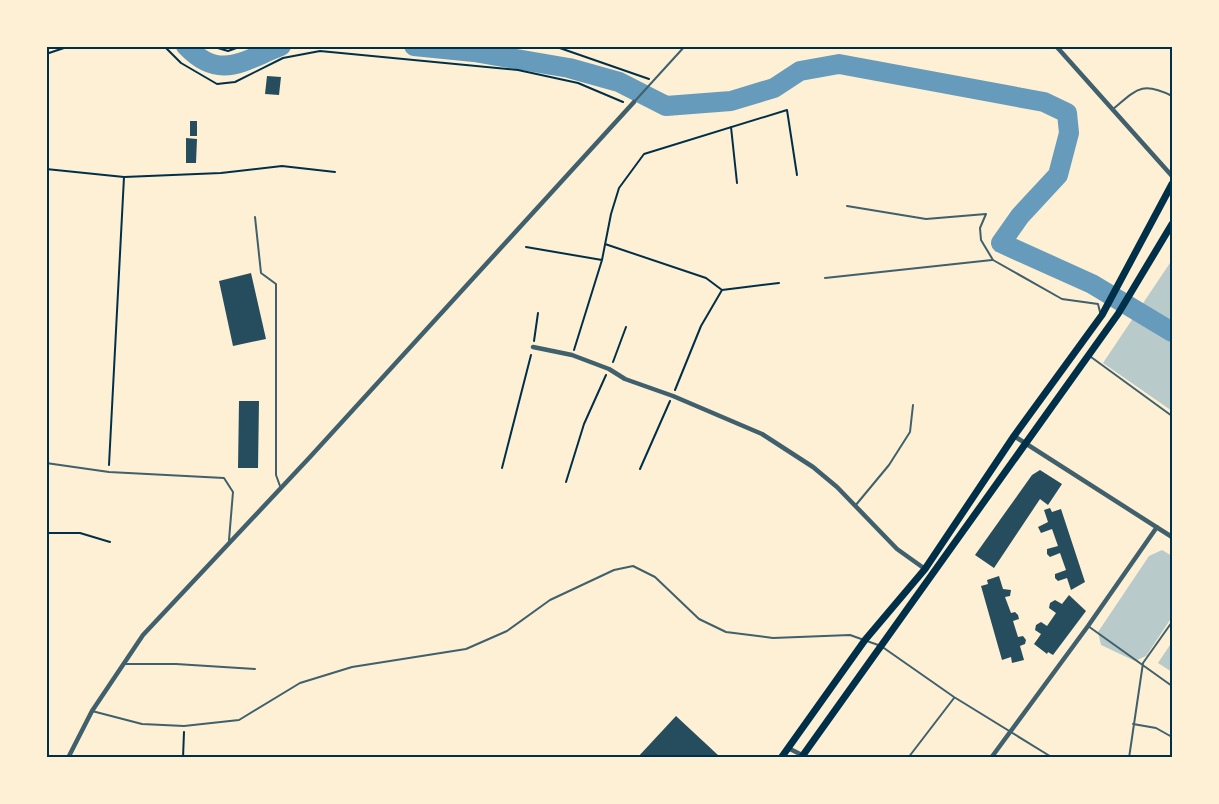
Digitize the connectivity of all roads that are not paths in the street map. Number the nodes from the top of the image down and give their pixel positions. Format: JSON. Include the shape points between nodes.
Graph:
{"nodes":[{"id":1,"x":685,"y":46,"type":"edge"},
{"id":2,"x":1056,"y":46,"type":"edge"},
{"id":3,"x":1173,"y":96,"type":"edge"},
{"id":4,"x":632,"y":104,"type":"joint"},
{"id":5,"x":1113,"y":110,"type":"junction"},
{"id":6,"x":1173,"y":176,"type":"edge"},
{"id":7,"x":1173,"y":184,"type":"edge"},
{"id":8,"x":847,"y":206,"type":"dead end"},
{"id":9,"x":255,"y":217,"type":"dead end"},
{"id":10,"x":1173,"y":224,"type":"edge"},
{"id":11,"x":993,"y":260,"type":"junction"},
{"id":12,"x":825,"y":278,"type":"dead end"},
{"id":13,"x":1102,"y":315,"type":"junction"},
{"id":14,"x":533,"y":347,"type":"road end"},
{"id":15,"x":1088,"y":355,"type":"junction"},
{"id":16,"x":913,"y":405,"type":"dead end"},
{"id":17,"x":1173,"y":416,"type":"edge"},
{"id":18,"x":1014,"y":436,"type":"junction"},
{"id":19,"x":1027,"y":444,"type":"junction"},
{"id":20,"x":46,"y":463,"type":"edge"},
{"id":21,"x":280,"y":489,"type":"junction"},
{"id":22,"x":855,"y":507,"type":"junction"},
{"id":23,"x":1157,"y":526,"type":"junction"},
{"id":24,"x":1173,"y":537,"type":"edge"},
{"id":25,"x":229,"y":540,"type":"junction"},
{"id":26,"x":925,"y":569,"type":"junction"},
{"id":27,"x":1173,"y":622,"type":"edge"},
{"id":28,"x":1089,"y":626,"type":"junction"},
{"id":29,"x":865,"y":640,"type":"junction"},
{"id":30,"x":881,"y":646,"type":"junction"},
{"id":31,"x":1143,"y":663,"type":"junction"},
{"id":32,"x":121,"y":664,"type":"junction"},
{"id":33,"x":255,"y":669,"type":"dead end"},
{"id":34,"x":1173,"y":686,"type":"edge"},
{"id":35,"x":954,"y":697,"type":"junction"},
{"id":36,"x":92,"y":711,"type":"junction"},
{"id":37,"x":1133,"y":724,"type":"junction"},
{"id":38,"x":1010,"y":730,"type":"junction"},
{"id":39,"x":1173,"y":737,"type":"edge"},
{"id":40,"x":788,"y":748,"type":"junction"},
{"id":41,"x":803,"y":757,"type":"edge"},
{"id":42,"x":68,"y":758,"type":"edge"},
{"id":43,"x":781,"y":758,"type":"edge"},
{"id":44,"x":908,"y":758,"type":"edge"},
{"id":45,"x":991,"y":758,"type":"edge"},
{"id":46,"x":1053,"y":758,"type":"edge"},
{"id":47,"x":1128,"y":758,"type":"edge"}],
"edges":[{"from":1,"to":4,"type":"lane"},
{"from":2,"to":5,"type":"street"},
{"from":3,"to":5,"type":"lane","via":[[1155,88],[1137,89]]},
{"from":4,"to":21,"type":"street"},
{"from":5,"to":6,"type":"street"},
{"from":7,"to":13,"type":"main road"},
{"from":8,"to":11,"type":"lane","via":[[926,219],[986,214],[980,228],[981,240]]},
{"from":9,"to":21,"type":"lane","via":[[261,273],[276,284],[276,475]]},
{"from":10,"to":15,"type":"main road"},
{"from":11,"to":12,"type":"lane"},
{"from":11,"to":13,"type":"lane","via":[[1062,299],[1098,304]]},
{"from":13,"to":18,"type":"main road"},
{"from":14,"to":22,"type":"street","via":[[572,355],[609,369],[762,434],[813,467]]},
{"from":15,"to":17,"type":"lane"},
{"from":15,"to":19,"type":"main road"},
{"from":16,"to":22,"type":"lane","via":[[909,432],[890,465]]},
{"from":18,"to":19,"type":"street"},
{"from":18,"to":26,"type":"main road"},
{"from":19,"to":23,"type":"street"},
{"from":19,"to":30,"type":"main road"},
{"from":20,"to":25,"type":"lane","via":[[109,472],[224,478],[233,492]]},
{"from":21,"to":25,"type":"street"},
{"from":22,"to":26,"type":"street","via":[[897,549]]},
{"from":23,"to":24,"type":"street"},
{"from":23,"to":28,"type":"street"},
{"from":25,"to":32,"type":"street"},
{"from":26,"to":29,"type":"main road"},
{"from":27,"to":31,"type":"lane"},
{"from":28,"to":31,"type":"lane"},
{"from":28,"to":38,"type":"street"},
{"from":29,"to":30,"type":"lane"},
{"from":29,"to":36,"type":"lane","via":[[850,635],[773,638],[726,632],[699,619],[655,577],[633,566],[614,570],[550,600],[507,631],[466,649],[352,667],[300,683],[238,720],[184,726],[142,724]]},
{"from":29,"to":40,"type":"main road"},
{"from":30,"to":35,"type":"lane"},
{"from":30,"to":41,"type":"main road"},
{"from":31,"to":34,"type":"lane"},
{"from":31,"to":37,"type":"lane"},
{"from":32,"to":33,"type":"lane"},
{"from":32,"to":36,"type":"street"},
{"from":35,"to":38,"type":"lane"},
{"from":35,"to":44,"type":"lane"},
{"from":36,"to":42,"type":"street"},
{"from":37,"to":39,"type":"lane","via":[[1156,728]]},
{"from":37,"to":47,"type":"lane"},
{"from":38,"to":45,"type":"street"},
{"from":38,"to":46,"type":"lane"},
{"from":40,"to":41,"type":"street"},
{"from":40,"to":43,"type":"main road"}]}
